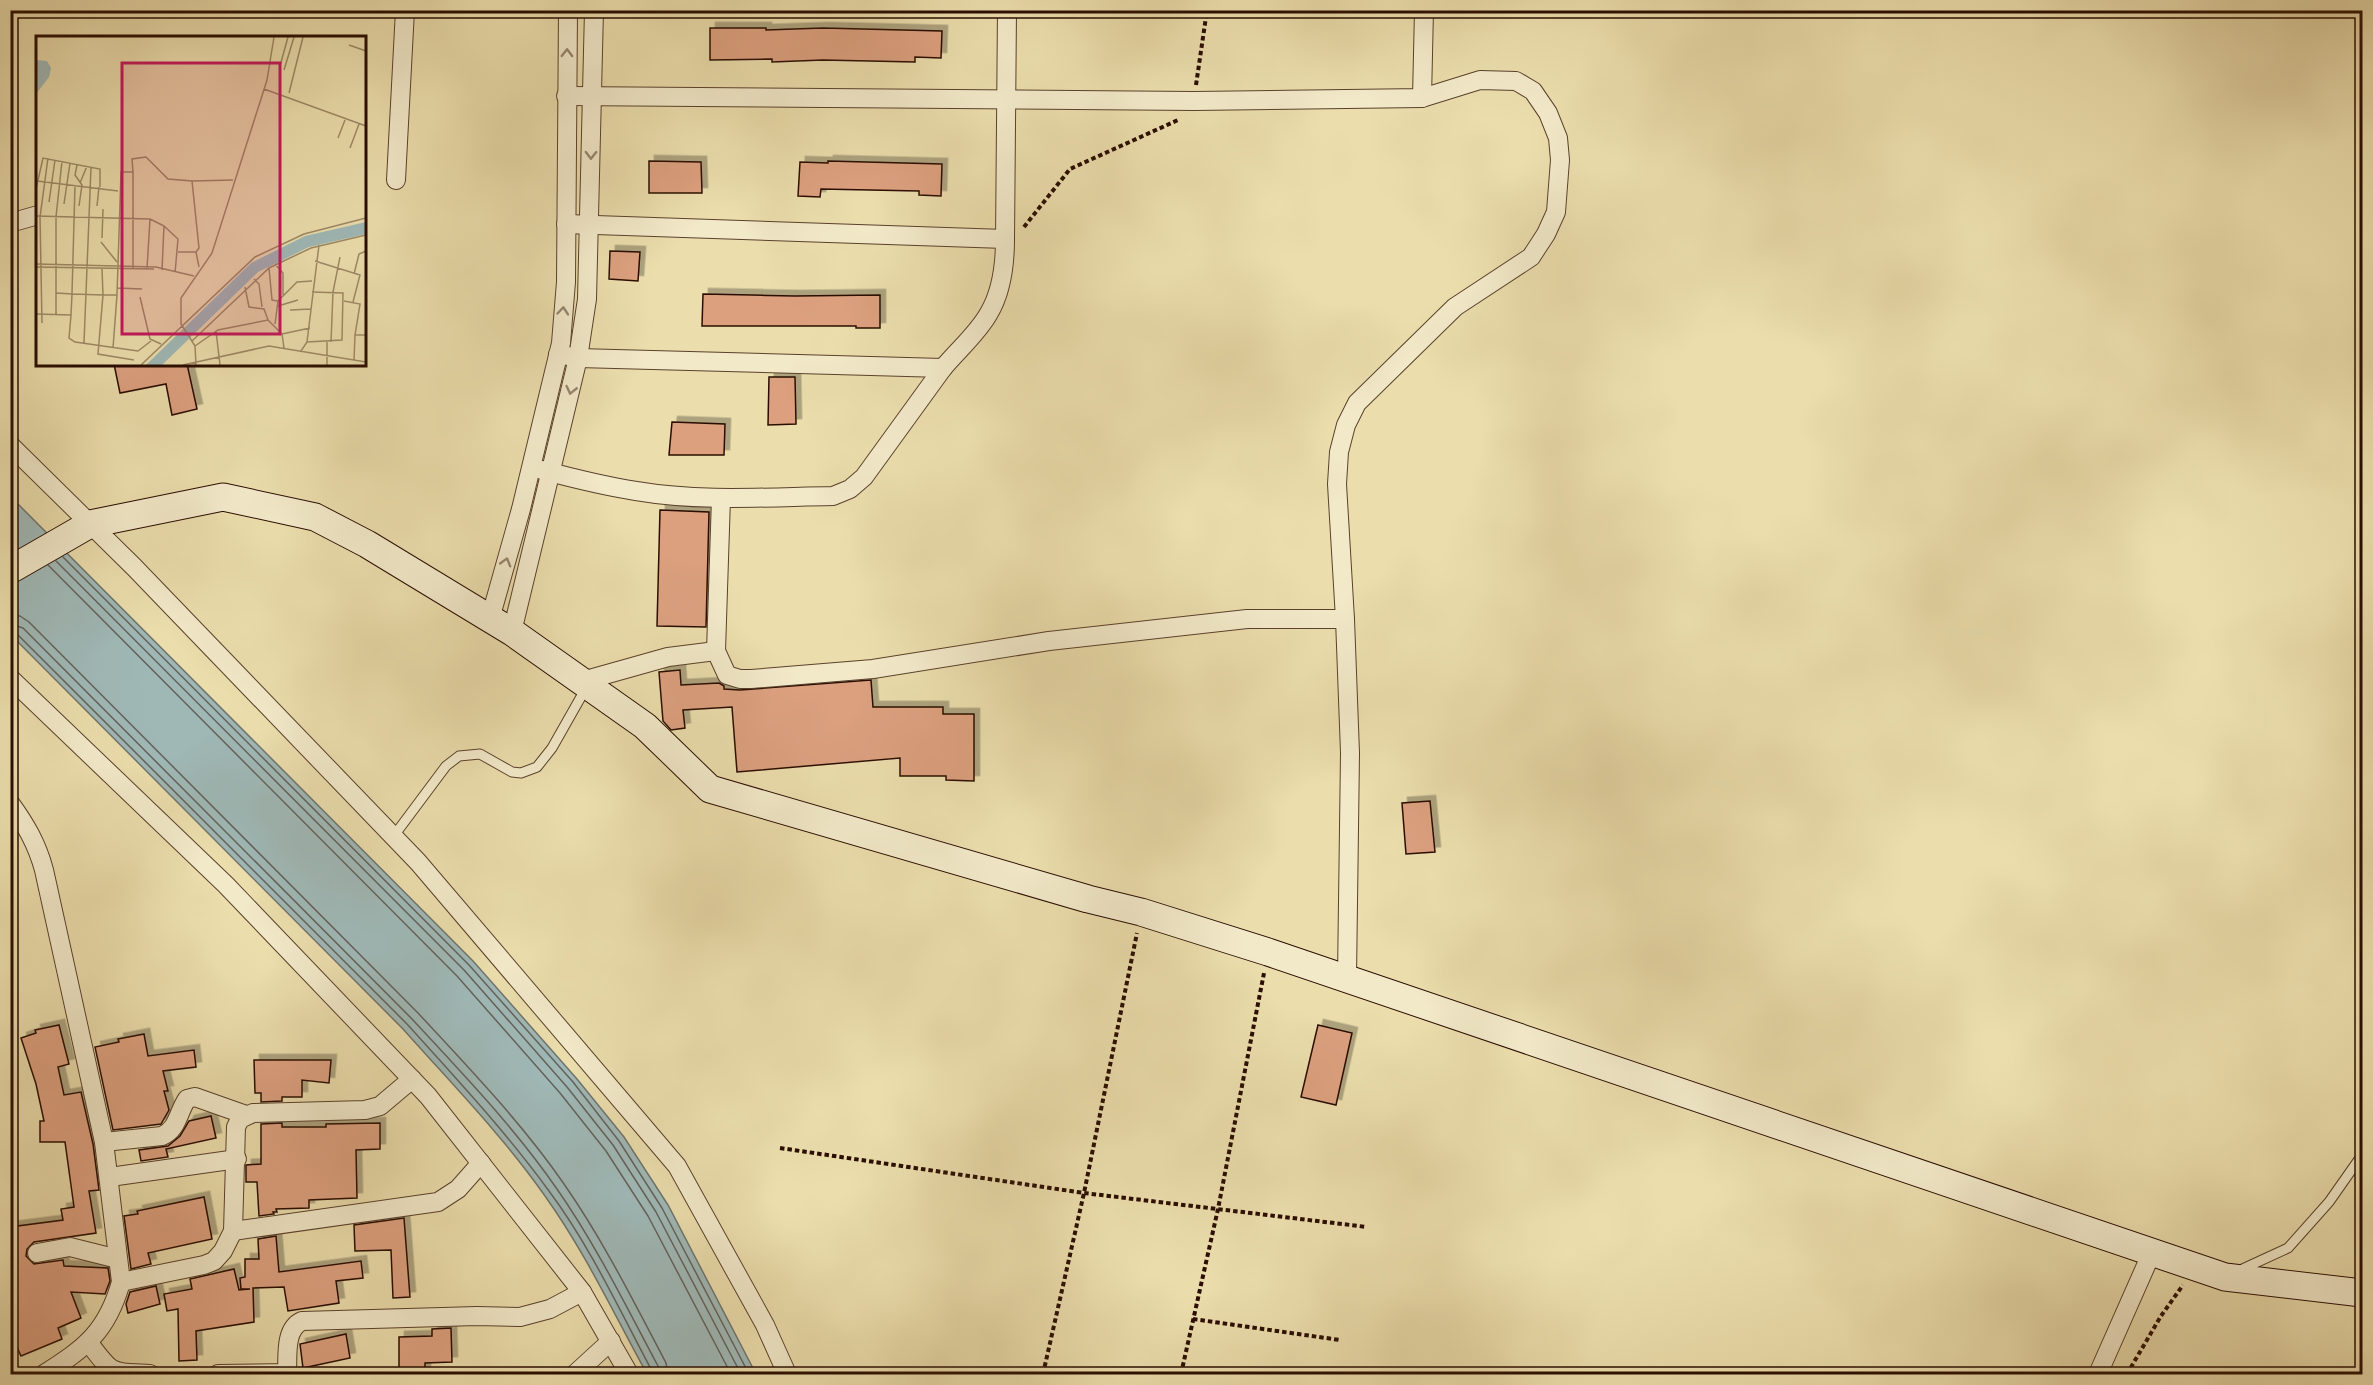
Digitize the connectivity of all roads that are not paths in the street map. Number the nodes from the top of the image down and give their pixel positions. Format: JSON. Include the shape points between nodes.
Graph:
{"nodes":[{"id":1,"x":405,"y":10,"type":"edge"},
{"id":2,"x":568,"y":10,"type":"edge"},
{"id":3,"x":594,"y":10,"type":"edge"},
{"id":4,"x":1007,"y":10,"type":"edge"},
{"id":5,"x":1424,"y":10,"type":"edge"},
{"id":6,"x":566,"y":96,"type":"junction"},
{"id":7,"x":592,"y":96,"type":"junction"},
{"id":8,"x":1422,"y":98,"type":"junction"},
{"id":9,"x":1006,"y":100,"type":"junction"},
{"id":10,"x":396,"y":180,"type":"dead end"},
{"id":11,"x":36,"y":216,"type":"edge"},
{"id":12,"x":10,"y":223,"type":"edge"},
{"id":13,"x":566,"y":224,"type":"junction"},
{"id":14,"x":590,"y":225,"type":"junction"},
{"id":15,"x":1005,"y":245,"type":"junction"},
{"id":16,"x":558,"y":354,"type":"junction"},
{"id":17,"x":579,"y":358,"type":"junction"},
{"id":18,"x":944,"y":368,"type":"junction"},
{"id":19,"x":10,"y":445,"type":"edge"},
{"id":20,"x":531,"y":468,"type":"junction"},
{"id":21,"x":552,"y":473,"type":"junction"},
{"id":22,"x":721,"y":498,"type":"junction"},
{"id":23,"x":83,"y":528,"type":"junction"},
{"id":24,"x":10,"y":570,"type":"edge"},
{"id":25,"x":1345,"y":619,"type":"junction"},
{"id":26,"x":501,"y":625,"type":"junction"},
{"id":27,"x":716,"y":651,"type":"junction"},
{"id":28,"x":10,"y":678,"type":"edge"},
{"id":29,"x":583,"y":684,"type":"junction"},
{"id":30,"x":10,"y":803,"type":"edge"},
{"id":31,"x":20,"y":830,"type":"edge"},
{"id":32,"x":393,"y":837,"type":"junction"},
{"id":33,"x":1347,"y":978,"type":"junction"},
{"id":34,"x":412,"y":1079,"type":"junction"},
{"id":35,"x":246,"y":1115,"type":"junction"},
{"id":36,"x":104,"y":1142,"type":"junction"},
{"id":37,"x":2362,"y":1155,"type":"edge"},
{"id":38,"x":237,"y":1159,"type":"junction"},
{"id":39,"x":481,"y":1163,"type":"junction"},
{"id":40,"x":110,"y":1177,"type":"junction"},
{"id":41,"x":233,"y":1231,"type":"junction"},
{"id":42,"x":2152,"y":1252,"type":"junction"},
{"id":43,"x":37,"y":1253,"type":"dead end"},
{"id":44,"x":118,"y":1259,"type":"junction"},
{"id":45,"x":2225,"y":1277,"type":"junction"},
{"id":46,"x":121,"y":1282,"type":"junction"},
{"id":47,"x":582,"y":1292,"type":"junction"},
{"id":48,"x":2362,"y":1293,"type":"edge"},
{"id":49,"x":610,"y":1341,"type":"junction"},
{"id":50,"x":88,"y":1343,"type":"junction"},
{"id":51,"x":44,"y":1374,"type":"edge"},
{"id":52,"x":144,"y":1374,"type":"edge"},
{"id":53,"x":150,"y":1374,"type":"edge"},
{"id":54,"x":218,"y":1374,"type":"edge"},
{"id":55,"x":248,"y":1374,"type":"edge"},
{"id":56,"x":292,"y":1374,"type":"edge"},
{"id":57,"x":575,"y":1374,"type":"edge"},
{"id":58,"x":629,"y":1374,"type":"edge"},
{"id":59,"x":787,"y":1374,"type":"edge"},
{"id":60,"x":2098,"y":1374,"type":"edge"}],
"edges":[{"from":1,"to":10,"type":"street"},
{"from":6,"to":2,"type":"street","one_way":true},
{"from":3,"to":7,"type":"street"},
{"from":4,"to":9,"type":"street"},
{"from":5,"to":8,"type":"street"},
{"from":6,"to":7,"type":"street"},
{"from":6,"to":13,"type":"street"},
{"from":7,"to":9,"type":"street"},
{"from":7,"to":14,"type":"street","one_way":true},
{"from":8,"to":9,"type":"street"},
{"from":8,"to":25,"type":"street","via":[[1480,80],[1516,81],[1533,91],[1558,138],[1556,212],[1531,257],[1455,307],[1357,403],[1339,452],[1337,484]]},
{"from":9,"to":15,"type":"street"},
{"from":11,"to":12,"type":"street"},
{"from":13,"to":14,"type":"street"},
{"from":16,"to":13,"type":"street","one_way":true,"via":[[566,282]]},
{"from":14,"to":15,"type":"street"},
{"from":14,"to":17,"type":"street","via":[[587,299]]},
{"from":15,"to":18,"type":"street","via":[[1002,282],[990,312]]},
{"from":16,"to":17,"type":"street"},
{"from":16,"to":20,"type":"street"},
{"from":17,"to":18,"type":"street"},
{"from":17,"to":21,"type":"street","one_way":true},
{"from":18,"to":22,"type":"street","via":[[864,477],[850,489],[833,496]]},
{"from":19,"to":23,"type":"street"},
{"from":20,"to":21,"type":"street"},
{"from":26,"to":20,"type":"street","one_way":true},
{"from":21,"to":22,"type":"street","via":[[636,491]]},
{"from":21,"to":26,"type":"street"},
{"from":22,"to":27,"type":"street"},
{"from":23,"to":24,"type":"street"},
{"from":23,"to":26,"type":"street","via":[[223,497],[315,517]]},
{"from":23,"to":32,"type":"street"},
{"from":25,"to":27,"type":"street","via":[[1247,619],[1049,641],[873,669],[751,679],[727,675]]},
{"from":25,"to":33,"type":"street","via":[[1350,753]]},
{"from":26,"to":29,"type":"street"},
{"from":27,"to":29,"type":"street","via":[[668,657]]},
{"from":28,"to":34,"type":"street","via":[[226,885]]},
{"from":29,"to":32,"type":"lane","via":[[552,748],[537,767],[512,772],[480,754],[459,756],[446,766]]},
{"from":29,"to":33,"type":"street","via":[[645,726],[710,789],[1142,912]]},
{"from":30,"to":31,"type":"street"},
{"from":31,"to":36,"type":"street","via":[[37,846],[44,870]]},
{"from":32,"to":59,"type":"street","via":[[676,1166],[765,1325]]},
{"from":33,"to":42,"type":"street"},
{"from":34,"to":35,"type":"street","via":[[380,1107]]},
{"from":34,"to":39,"type":"street"},
{"from":35,"to":36,"type":"street","via":[[206,1100],[187,1098],[169,1133]]},
{"from":35,"to":38,"type":"street","via":[[236,1127]]},
{"from":36,"to":40,"type":"street"},
{"from":37,"to":45,"type":"lane","via":[[2329,1202],[2288,1248]]},
{"from":38,"to":40,"type":"street"},
{"from":38,"to":41,"type":"street"},
{"from":39,"to":41,"type":"street","via":[[458,1189],[438,1202]]},
{"from":39,"to":47,"type":"street"},
{"from":40,"to":44,"type":"street"},
{"from":41,"to":46,"type":"street","via":[[214,1261]]},
{"from":42,"to":45,"type":"street"},
{"from":42,"to":60,"type":"street"},
{"from":43,"to":44,"type":"street","via":[[70,1247]]},
{"from":44,"to":46,"type":"street"},
{"from":45,"to":48,"type":"street"},
{"from":46,"to":50,"type":"street","via":[[116,1300]]},
{"from":47,"to":49,"type":"street"},
{"from":47,"to":56,"type":"street","via":[[550,1310],[520,1317],[302,1321],[290,1335]]},
{"from":49,"to":57,"type":"street"},
{"from":49,"to":58,"type":"street"},
{"from":50,"to":51,"type":"street"},
{"from":50,"to":52,"type":"street","via":[[110,1370]]},
{"from":52,"to":53,"type":"street"},
{"from":54,"to":55,"type":"street"},
{"from":55,"to":56,"type":"street"}]}
